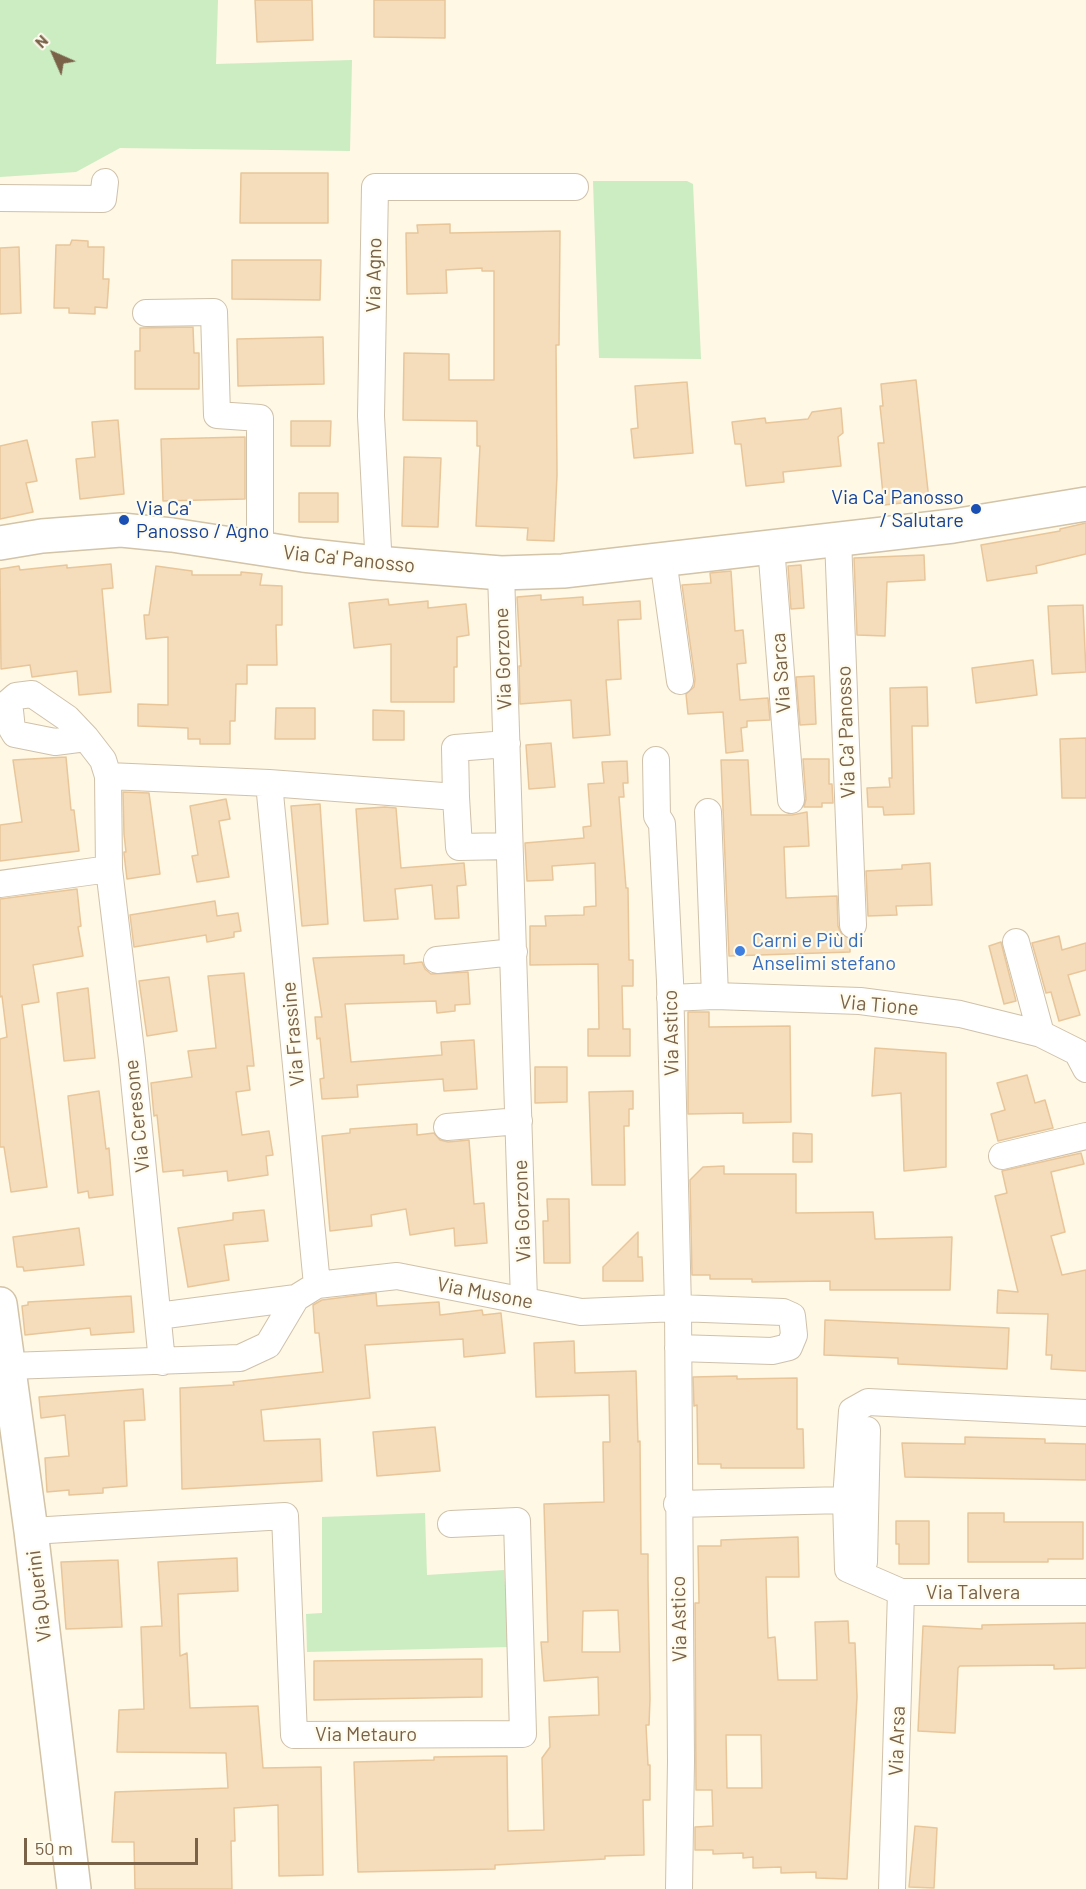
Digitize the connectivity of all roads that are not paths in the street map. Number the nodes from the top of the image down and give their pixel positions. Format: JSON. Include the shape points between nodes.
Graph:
{"nodes":[{"id":1,"x":105,"y":182,"type":"dead end"},
{"id":2,"x":575,"y":187,"type":"dead end"},
{"id":3,"x":0,"y":198,"type":"edge"},
{"id":4,"x":146,"y":313,"type":"dead end"},
{"id":5,"x":1086,"y":504,"type":"edge"},
{"id":6,"x":838,"y":539,"type":"junction"},
{"id":7,"x":0,"y":543,"type":"edge"},
{"id":8,"x":771,"y":546,"type":"junction"},
{"id":9,"x":260,"y":549,"type":"junction"},
{"id":10,"x":663,"y":559,"type":"junction"},
{"id":11,"x":376,"y":563,"type":"junction"},
{"id":12,"x":501,"y":573,"type":"junction"},
{"id":13,"x":680,"y":681,"type":"dead end"},
{"id":14,"x":86,"y":738,"type":"dead end"},
{"id":15,"x":507,"y":744,"type":"junction"},
{"id":16,"x":656,"y":760,"type":"dead end"},
{"id":17,"x":108,"y":776,"type":"junction"},
{"id":18,"x":269,"y":783,"type":"junction"},
{"id":19,"x":456,"y":797,"type":"junction"},
{"id":20,"x":791,"y":801,"type":"dead end"},
{"id":21,"x":708,"y":812,"type":"dead end"},
{"id":22,"x":509,"y":846,"type":"junction"},
{"id":23,"x":110,"y":869,"type":"junction"},
{"id":24,"x":0,"y":884,"type":"edge"},
{"id":25,"x":853,"y":925,"type":"dead end"},
{"id":26,"x":1016,"y":942,"type":"dead end"},
{"id":27,"x":514,"y":952,"type":"junction"},
{"id":28,"x":437,"y":960,"type":"dead end"},
{"id":29,"x":715,"y":996,"type":"junction"},
{"id":30,"x":670,"y":998,"type":"junction"},
{"id":31,"x":1041,"y":1034,"type":"junction"},
{"id":32,"x":1086,"y":1069,"type":"edge"},
{"id":33,"x":519,"y":1121,"type":"junction"},
{"id":34,"x":447,"y":1127,"type":"dead end"},
{"id":35,"x":1086,"y":1136,"type":"edge"},
{"id":36,"x":1002,"y":1156,"type":"dead end"},
{"id":37,"x":307,"y":1292,"type":"junction"},
{"id":38,"x":524,"y":1300,"type":"junction"},
{"id":39,"x":0,"y":1304,"type":"edge"},
{"id":40,"x":678,"y":1308,"type":"junction"},
{"id":41,"x":158,"y":1316,"type":"junction"},
{"id":42,"x":678,"y":1348,"type":"junction"},
{"id":43,"x":162,"y":1362,"type":"junction"},
{"id":44,"x":9,"y":1366,"type":"junction"},
{"id":45,"x":868,"y":1402,"type":"junction"},
{"id":46,"x":1086,"y":1413,"type":"edge"},
{"id":47,"x":846,"y":1500,"type":"junction"},
{"id":48,"x":678,"y":1504,"type":"junction"},
{"id":49,"x":451,"y":1524,"type":"dead end"},
{"id":50,"x":31,"y":1531,"type":"junction"},
{"id":51,"x":863,"y":1577,"type":"junction"},
{"id":52,"x":901,"y":1592,"type":"junction"},
{"id":53,"x":1086,"y":1592,"type":"edge"},
{"id":54,"x":74,"y":1889,"type":"edge"},
{"id":55,"x":679,"y":1889,"type":"edge"},
{"id":56,"x":892,"y":1889,"type":"edge"}],
"edges":[{"from":1,"to":3,"type":"street","via":[[103,199]]},
{"from":2,"to":11,"type":"street","name":"Via Agno","via":[[375,187],[371,416]]},
{"from":4,"to":9,"type":"street","via":[[214,312],[217,415],[260,418]]},
{"from":5,"to":6,"type":"street","name":"Via Ca' Panosso","via":[[953,526]]},
{"from":6,"to":8,"type":"street","name":"Via Ca' Panosso"},
{"from":6,"to":25,"type":"street","name":"Via Ca' Panosso"},
{"from":7,"to":9,"type":"street","name":"Via Ca' Panosso","via":[[121,530]]},
{"from":8,"to":10,"type":"street","name":"Via Ca' Panosso"},
{"from":8,"to":20,"type":"street","name":"Via Sarca"},
{"from":9,"to":11,"type":"street","name":"Via Ca' Panosso"},
{"from":10,"to":12,"type":"street","name":"Via Ca' Panosso","via":[[583,569]]},
{"from":10,"to":13,"type":"street"},
{"from":11,"to":12,"type":"street","name":"Via Ca' Panosso"},
{"from":12,"to":15,"type":"street","name":"Via Gorzone"},
{"from":14,"to":17,"type":"street","name":"Via Ceresone","via":[[103,759]]},
{"from":15,"to":19,"type":"street","via":[[455,748]]},
{"from":15,"to":22,"type":"street","name":"Via Gorzone"},
{"from":16,"to":30,"type":"street","name":"Via Astico"},
{"from":17,"to":18,"type":"street"},
{"from":17,"to":23,"type":"street","name":"Via Ceresone"},
{"from":18,"to":19,"type":"street"},
{"from":18,"to":37,"type":"street","name":"Via Frassine"},
{"from":19,"to":22,"type":"street","via":[[459,847]]},
{"from":21,"to":29,"type":"street"},
{"from":22,"to":27,"type":"street","name":"Via Gorzone"},
{"from":23,"to":24,"type":"street"},
{"from":23,"to":41,"type":"street","name":"Via Ceresone"},
{"from":26,"to":31,"type":"street"},
{"from":27,"to":28,"type":"street"},
{"from":27,"to":33,"type":"street","name":"Via Gorzone"},
{"from":29,"to":30,"type":"street","name":"Via Tione"},
{"from":29,"to":31,"type":"street","name":"Via Tione","via":[[860,1001],[960,1014]]},
{"from":30,"to":40,"type":"street","name":"Via Astico"},
{"from":31,"to":32,"type":"street","name":"Via Tione","via":[[1077,1052]]},
{"from":33,"to":34,"type":"street"},
{"from":33,"to":38,"type":"street","name":"Via Gorzone"},
{"from":35,"to":36,"type":"street"},
{"from":37,"to":38,"type":"street","name":"Via Musone","via":[[398,1276]]},
{"from":37,"to":41,"type":"street","name":"Via Musone"},
{"from":37,"to":43,"type":"street","via":[[268,1346],[240,1358]]},
{"from":38,"to":40,"type":"street","name":"Via Musone","via":[[581,1312]]},
{"from":39,"to":44,"type":"street","name":"Via Querini"},
{"from":40,"to":42,"type":"street","name":"Via Astico"},
{"from":40,"to":42,"type":"street","via":[[783,1312],[792,1316],[794,1335],[789,1347],[772,1351]]},
{"from":41,"to":43,"type":"street","name":"Via Ceresone"},
{"from":42,"to":48,"type":"street","name":"Via Astico"},
{"from":43,"to":44,"type":"street"},
{"from":44,"to":50,"type":"street","name":"Via Querini"},
{"from":45,"to":46,"type":"street"},
{"from":45,"to":47,"type":"street","via":[[852,1410]]},
{"from":45,"to":51,"type":"street"},
{"from":47,"to":48,"type":"street"},
{"from":47,"to":51,"type":"street","via":[[848,1569]]},
{"from":48,"to":55,"type":"street","name":"Via Astico"},
{"from":49,"to":50,"type":"street","name":"Via Metauro","via":[[517,1521],[523,1734],[294,1735],[285,1516]]},
{"from":50,"to":54,"type":"street","name":"Via Querini"},
{"from":51,"to":52,"type":"street","name":"Via Talvera"},
{"from":52,"to":53,"type":"street","name":"Via Talvera"},
{"from":52,"to":56,"type":"street","name":"Via Arsa"}]}
